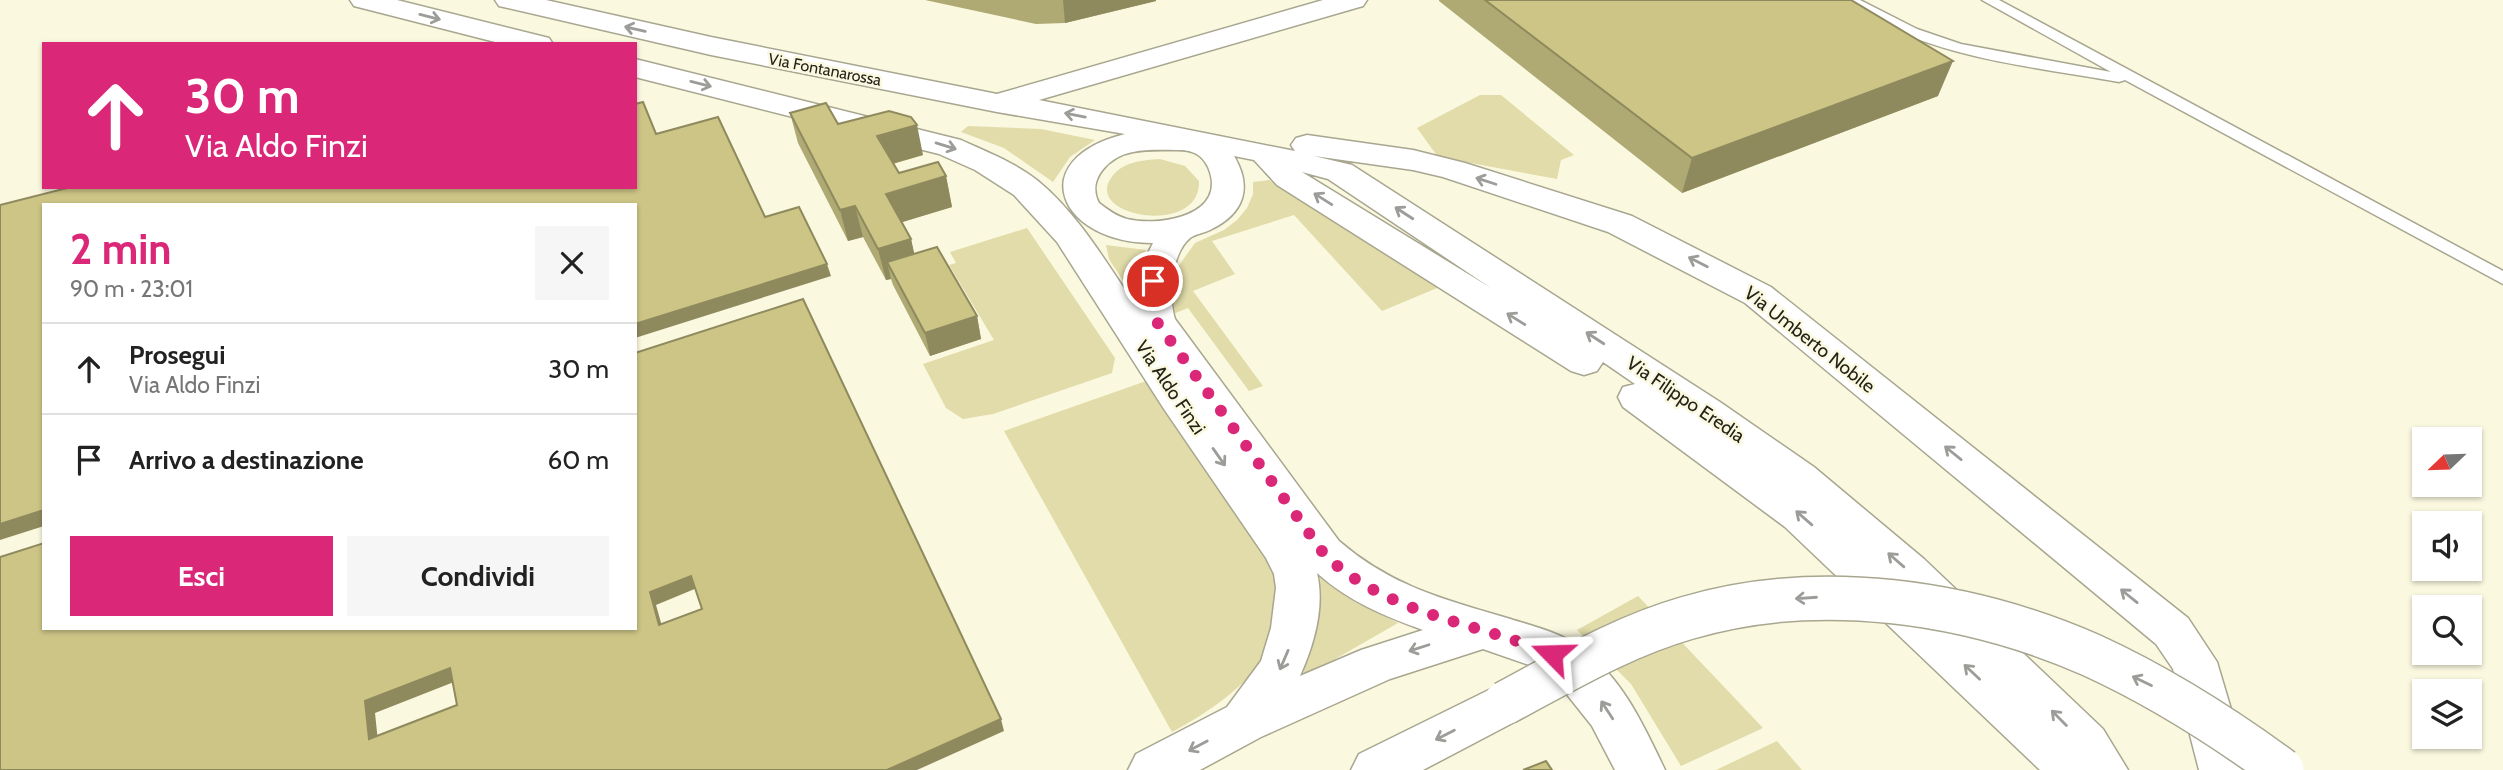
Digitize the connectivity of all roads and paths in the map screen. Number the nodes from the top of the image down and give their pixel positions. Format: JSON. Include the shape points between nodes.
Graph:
{"nodes":[{"id":1,"x":364,"y":0,"type":"edge"},
{"id":2,"x":509,"y":0,"type":"edge"},
{"id":3,"x":1353,"y":0,"type":"edge"},
{"id":4,"x":1850,"y":0,"type":"edge"},
{"id":5,"x":1989,"y":0,"type":"edge"},
{"id":6,"x":531,"y":42,"type":"edge"},
{"id":7,"x":637,"y":69,"type":"edge"},
{"id":8,"x":2138,"y":81,"type":"junction"},
{"id":9,"x":997,"y":103,"type":"junction"},
{"id":10,"x":1197,"y":140,"type":"junction"},
{"id":11,"x":1262,"y":152,"type":"junction"},
{"id":12,"x":1054,"y":215,"type":"junction"},
{"id":13,"x":1096,"y":218,"type":"junction"},
{"id":14,"x":1179,"y":229,"type":"junction"},
{"id":15,"x":1094,"y":267,"type":"junction"},
{"id":16,"x":2503,"y":278,"type":"edge"},
{"id":17,"x":1485,"y":629,"type":"junction"},
{"id":18,"x":1244,"y":722,"type":"junction"},
{"id":19,"x":1153,"y":770,"type":"edge"},
{"id":20,"x":1376,"y":770,"type":"edge"},
{"id":21,"x":1640,"y":770,"type":"edge"},
{"id":22,"x":2074,"y":770,"type":"edge"},
{"id":23,"x":2103,"y":770,"type":"edge"},
{"id":24,"x":2224,"y":770,"type":"edge"},
{"id":25,"x":2283,"y":770,"type":"edge"}],
"edges":[{"from":1,"to":6,"type":"street","one_way":true},
{"from":9,"to":2,"type":"street","name":"Via Fontanarossa","one_way":true},
{"from":3,"to":9,"type":"street"},
{"from":4,"to":8,"type":"lane","via":[[1931,40]]},
{"from":5,"to":8,"type":"lane"},
{"from":7,"to":12,"type":"street","name":"Via Aldo Finzi","one_way":true,"via":[[950,147],[1026,188]]},
{"from":8,"to":16,"type":"lane"},
{"from":10,"to":9,"type":"street","name":"Via Fontanarossa","one_way":true},
{"from":10,"to":11,"type":"street","name":"Via Filippo Eredia"},
{"from":10,"to":13,"type":"street","via":[[1120,145],[1097,157],[1078,185],[1080,198]]},
{"from":10,"to":14,"type":"street","via":[[1216,153],[1230,183],[1226,199],[1216,211]]},
{"from":24,"to":10,"type":"street","name":"Via Umberto Nobile","one_way":true,"via":[[2194,662],[2172,631],[1758,295],[1620,224],[1454,170],[1303,144]]},
{"from":22,"to":11,"type":"street","one_way":true,"via":[[1790,507],[1615,381],[1289,178]]},
{"from":23,"to":11,"type":"street","name":"Via Filippo Eredia","one_way":true,"via":[[2086,744],[1909,571],[1799,478],[1340,172]]},
{"from":12,"to":13,"type":"street"},
{"from":12,"to":15,"type":"street","name":"Via Aldo Finzi"},
{"from":13,"to":14,"type":"street","via":[[1134,231]]},
{"from":13,"to":15,"type":"street","via":[[1090,238]]},
{"from":14,"to":17,"type":"street","name":"Via Aldo Finzi","via":[[1164,249],[1153,281],[1157,322],[1324,554],[1354,579],[1396,603]]},
{"from":15,"to":18,"type":"street","name":"Via Aldo Finzi","one_way":true,"via":[[1296,574],[1294,628],[1287,654]]},
{"from":17,"to":18,"type":"street","one_way":true,"via":[[1377,664]]},
{"from":21,"to":17,"type":"street","name":"Via Aldo Finzi","one_way":true,"via":[[1607,708],[1586,681],[1565,662]]},
{"from":18,"to":19,"type":"street","name":"Via Aldo Finzi","one_way":true},
{"from":25,"to":20,"type":"street","one_way":true,"bridge":true,"via":[[2152,685],[2081,652],[2000,623],[1943,609],[1877,599],[1813,597],[1752,602],[1621,640]]}]}
